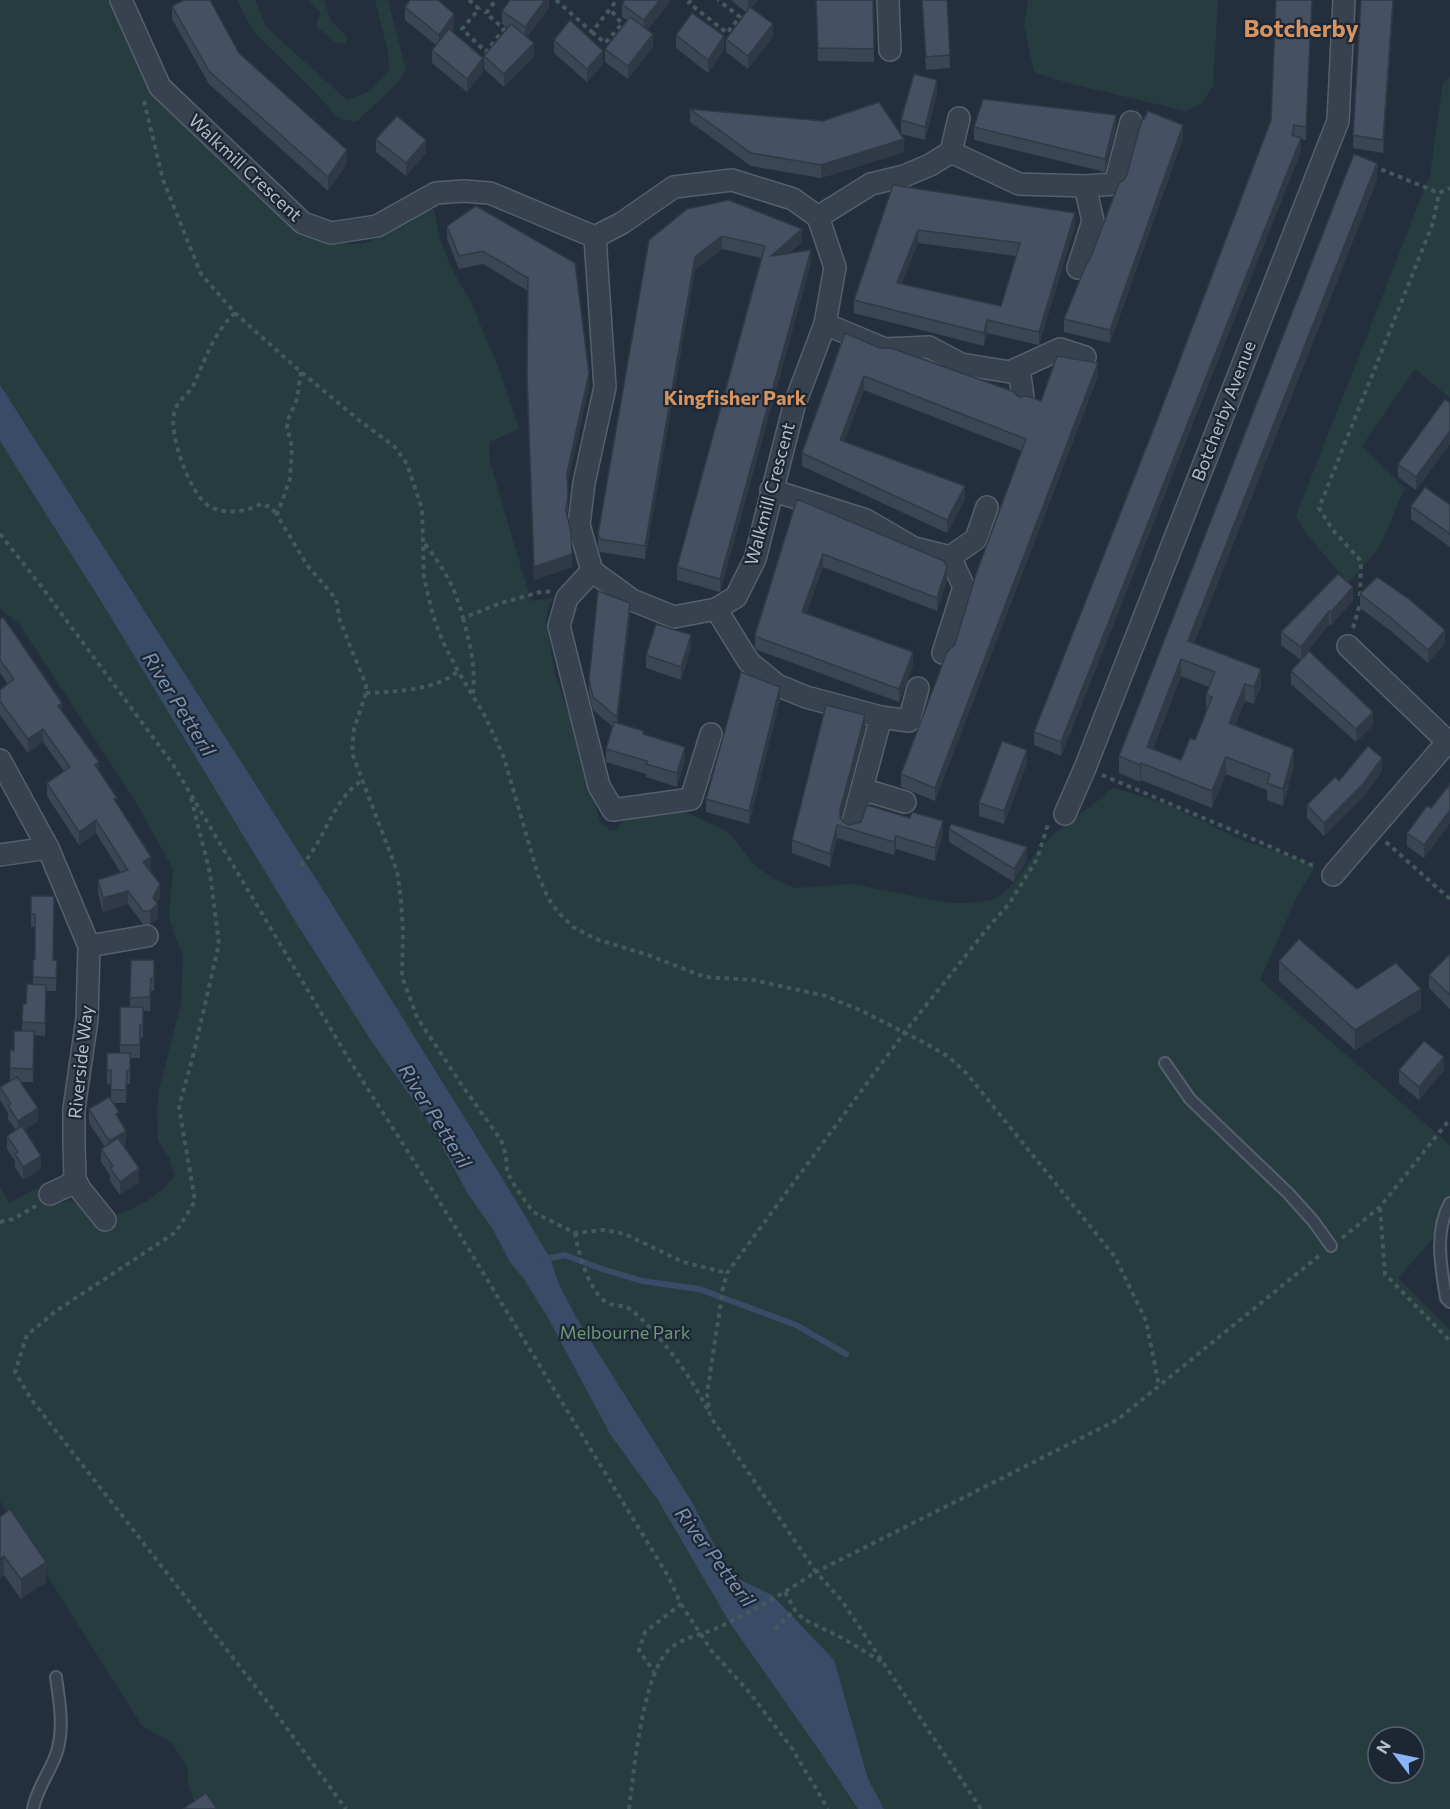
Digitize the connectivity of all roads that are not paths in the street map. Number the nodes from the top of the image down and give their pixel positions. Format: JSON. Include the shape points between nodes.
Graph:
{"nodes":[{"id":1,"x":122,"y":0,"type":"edge"},
{"id":2,"x":888,"y":0,"type":"edge"},
{"id":3,"x":1344,"y":0,"type":"edge"},
{"id":4,"x":890,"y":50,"type":"dead end"},
{"id":5,"x":959,"y":118,"type":"dead end"},
{"id":6,"x":1131,"y":122,"type":"dead end"},
{"id":7,"x":951,"y":152,"type":"junction"},
{"id":8,"x":1085,"y":186,"type":"junction"},
{"id":9,"x":818,"y":216,"type":"junction"},
{"id":10,"x":595,"y":237,"type":"junction"},
{"id":11,"x":1078,"y":268,"type":"dead end"},
{"id":12,"x":825,"y":324,"type":"junction"},
{"id":13,"x":1085,"y":357,"type":"dead end"},
{"id":14,"x":1019,"y":368,"type":"junction"},
{"id":15,"x":1023,"y":398,"type":"edge"},
{"id":16,"x":771,"y":490,"type":"junction"},
{"id":17,"x":987,"y":507,"type":"dead end"},
{"id":18,"x":950,"y":558,"type":"junction"},
{"id":19,"x":592,"y":571,"type":"junction"},
{"id":20,"x":716,"y":609,"type":"junction"},
{"id":21,"x":1348,"y":646,"type":"road end"},
{"id":22,"x":943,"y":653,"type":"dead end"},
{"id":23,"x":918,"y":688,"type":"dead end"},
{"id":24,"x":881,"y":717,"type":"junction"},
{"id":25,"x":711,"y":734,"type":"dead end"},
{"id":26,"x":1449,"y":741,"type":"edge"},
{"id":27,"x":0,"y":760,"type":"edge"},
{"id":28,"x":862,"y":789,"type":"junction"},
{"id":29,"x":905,"y":802,"type":"dead end"},
{"id":30,"x":1065,"y":814,"type":"road end"},
{"id":31,"x":852,"y":826,"type":"edge"},
{"id":32,"x":48,"y":848,"type":"junction"},
{"id":33,"x":0,"y":855,"type":"edge"},
{"id":34,"x":1333,"y":875,"type":"road end"},
{"id":35,"x":147,"y":936,"type":"dead end"},
{"id":36,"x":90,"y":946,"type":"junction"},
{"id":37,"x":1165,"y":1063,"type":"dead end"},
{"id":38,"x":75,"y":1179,"type":"junction"},
{"id":39,"x":50,"y":1194,"type":"road end"},
{"id":40,"x":1450,"y":1203,"type":"edge"},
{"id":41,"x":105,"y":1220,"type":"dead end"},
{"id":42,"x":1331,"y":1246,"type":"road end"},
{"id":43,"x":1450,"y":1302,"type":"edge"},
{"id":44,"x":56,"y":1677,"type":"dead end"},
{"id":45,"x":33,"y":1809,"type":"edge"}],
"edges":[{"from":1,"to":10,"type":"street","name":"Walkmill Crescent","via":[[160,87],[303,223],[331,233],[377,226],[435,193],[463,191],[490,193]]},
{"from":2,"to":4,"type":"street"},
{"from":3,"to":30,"type":"street","name":"Botcherby Avenue","via":[[1338,121]]},
{"from":5,"to":7,"type":"street"},
{"from":6,"to":8,"type":"street","via":[[1115,184]]},
{"from":7,"to":8,"type":"street","via":[[1019,184]]},
{"from":7,"to":9,"type":"street","via":[[904,176],[871,184]]},
{"from":8,"to":11,"type":"street","via":[[1093,221]]},
{"from":9,"to":10,"type":"street","via":[[793,199],[732,180],[674,187],[622,224]]},
{"from":9,"to":12,"type":"street","name":"Walkmill Crescent","via":[[835,267]]},
{"from":10,"to":19,"type":"street","via":[[605,387],[579,525]]},
{"from":12,"to":14,"type":"street","via":[[885,349],[929,347],[961,364],[1010,372]]},
{"from":12,"to":16,"type":"street","name":"Walkmill Crescent","via":[[794,406]]},
{"from":13,"to":14,"type":"street","via":[[1060,349]]},
{"from":14,"to":15,"type":"street"},
{"from":16,"to":18,"type":"street","via":[[866,520],[914,548]]},
{"from":16,"to":20,"type":"street","name":"Walkmill Crescent","via":[[755,559],[736,597]]},
{"from":17,"to":18,"type":"street","via":[[976,539]]},
{"from":18,"to":22,"type":"street","via":[[964,587]]},
{"from":19,"to":20,"type":"street","name":"Walkmill Crescent","via":[[632,600],[674,617]]},
{"from":19,"to":25,"type":"street","via":[[567,598],[559,626],[599,786],[613,810],[692,799]]},
{"from":20,"to":24,"type":"street","via":[[749,662],[777,685]]},
{"from":21,"to":26,"type":"street"},
{"from":23,"to":24,"type":"street","via":[[909,721]]},
{"from":24,"to":28,"type":"street"},
{"from":26,"to":34,"type":"street"},
{"from":27,"to":32,"type":"street","name":"Riverside Way"},
{"from":28,"to":29,"type":"street"},
{"from":28,"to":31,"type":"street"},
{"from":32,"to":33,"type":"street"},
{"from":32,"to":36,"type":"street","name":"Riverside Way"},
{"from":35,"to":36,"type":"street"},
{"from":36,"to":38,"type":"street","name":"Riverside Way","via":[[87,1019],[74,1109]]},
{"from":37,"to":42,"type":"lane","via":[[1190,1099],[1289,1194]]},
{"from":38,"to":39,"type":"street"},
{"from":38,"to":41,"type":"street"},
{"from":40,"to":43,"type":"lane","via":[[1445,1212],[1439,1257],[1446,1299]]},
{"from":44,"to":45,"type":"lane","via":[[62,1722],[58,1749],[38,1789]]}]}
